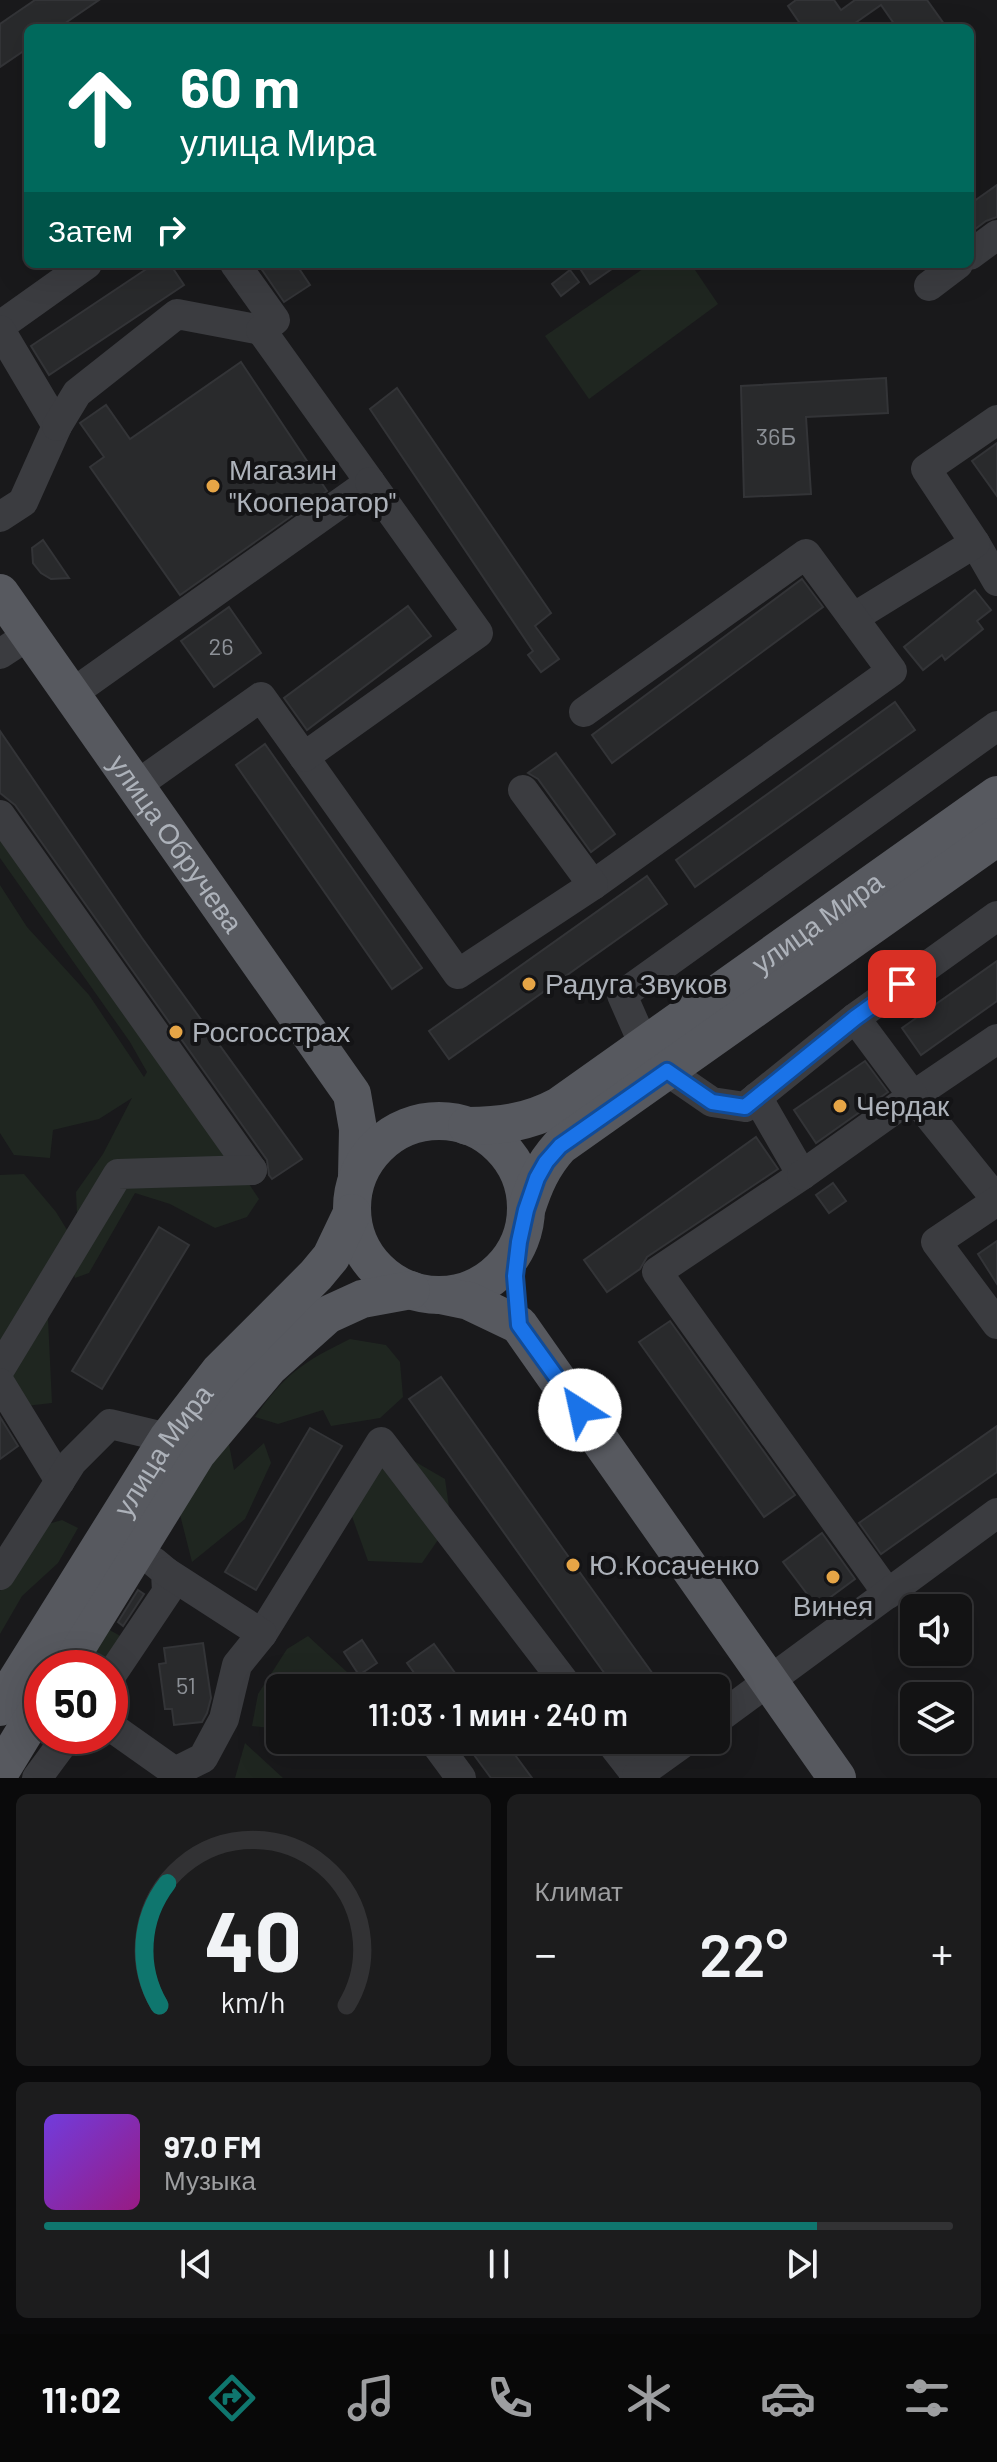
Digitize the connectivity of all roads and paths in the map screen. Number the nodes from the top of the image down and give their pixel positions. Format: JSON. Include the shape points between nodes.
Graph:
{"nodes":[{"id":1,"x":997,"y":235,"type":"edge"},
{"id":2,"x":974,"y":252,"type":"edge"},
{"id":3,"x":82,"y":268,"type":"edge"},
{"id":4,"x":238,"y":268,"type":"edge"},
{"id":5,"x":953,"y":268,"type":"edge"},
{"id":6,"x":929,"y":286,"type":"dead end"},
{"id":7,"x":0,"y":328,"type":"edge"},
{"id":8,"x":261,"y":330,"type":"junction"},
{"id":9,"x":997,"y":420,"type":"edge"},
{"id":10,"x":57,"y":426,"type":"junction"},
{"id":11,"x":370,"y":482,"type":"junction"},
{"id":12,"x":0,"y":517,"type":"edge"},
{"id":13,"x":975,"y":543,"type":"junction"},
{"id":14,"x":997,"y":581,"type":"edge"},
{"id":15,"x":0,"y":593,"type":"edge"},
{"id":16,"x":853,"y":618,"type":"junction"},
{"id":17,"x":14,"y":644,"type":"edge"},
{"id":18,"x":70,"y":695,"type":"junction"},
{"id":19,"x":584,"y":712,"type":"dead end"},
{"id":20,"x":997,"y":726,"type":"edge"},
{"id":21,"x":304,"y":757,"type":"junction"},
{"id":22,"x":134,"y":787,"type":"junction"},
{"id":23,"x":523,"y":790,"type":"dead end"},
{"id":24,"x":997,"y":795,"type":"edge"},
{"id":25,"x":0,"y":815,"type":"edge"},
{"id":26,"x":997,"y":837,"type":"edge"},
{"id":27,"x":593,"y":885,"type":"junction"},
{"id":28,"x":997,"y":916,"type":"edge"},
{"id":29,"x":855,"y":1018,"type":"junction"},
{"id":30,"x":997,"y":1039,"type":"edge"},
{"id":31,"x":656,"y":1058,"type":"junction"},
{"id":32,"x":352,"y":1094,"type":"junction"},
{"id":33,"x":913,"y":1096,"type":"junction"},
{"id":34,"x":757,"y":1097,"type":"junction"},
{"id":35,"x":454,"y":1124,"type":"junction"},
{"id":36,"x":802,"y":1175,"type":"junction"},
{"id":37,"x":354,"y":1195,"type":"junction"},
{"id":38,"x":997,"y":1201,"type":"edge"},
{"id":39,"x":522,"y":1226,"type":"junction"},
{"id":40,"x":426,"y":1293,"type":"junction"},
{"id":41,"x":997,"y":1324,"type":"edge"},
{"id":42,"x":519,"y":1325,"type":"junction"},
{"id":43,"x":0,"y":1369,"type":"edge"},
{"id":44,"x":0,"y":1383,"type":"edge"},
{"id":45,"x":168,"y":1438,"type":"junction"},
{"id":46,"x":60,"y":1481,"type":"junction"},
{"id":47,"x":997,"y":1513,"type":"edge"},
{"id":48,"x":152,"y":1560,"type":"junction"},
{"id":49,"x":0,"y":1575,"type":"edge"},
{"id":50,"x":888,"y":1594,"type":"junction"},
{"id":51,"x":262,"y":1634,"type":"junction"},
{"id":52,"x":79,"y":1650,"type":"edge"},
{"id":53,"x":128,"y":1650,"type":"edge"},
{"id":54,"x":558,"y":1674,"type":"edge"},
{"id":55,"x":770,"y":1681,"type":"junction"},
{"id":56,"x":0,"y":1707,"type":"edge"},
{"id":57,"x":730,"y":1710,"type":"edge"},
{"id":58,"x":24,"y":1733,"type":"edge"},
{"id":59,"x":128,"y":1740,"type":"edge"},
{"id":60,"x":55,"y":1754,"type":"edge"},
{"id":61,"x":443,"y":1754,"type":"edge"},
{"id":62,"x":619,"y":1754,"type":"edge"},
{"id":63,"x":667,"y":1754,"type":"edge"},
{"id":64,"x":0,"y":1772,"type":"edge"},
{"id":65,"x":173,"y":1775,"type":"edge"},
{"id":66,"x":635,"y":1777,"type":"edge"},
{"id":67,"x":37,"y":1778,"type":"edge"},
{"id":68,"x":461,"y":1778,"type":"edge"},
{"id":69,"x":837,"y":1778,"type":"edge"}],
"edges":[{"from":1,"to":2,"type":"street"},
{"from":3,"to":7,"type":"street"},
{"from":4,"to":8,"type":"street","via":[[275,320]]},
{"from":5,"to":6,"type":"street"},
{"from":7,"to":10,"type":"street"},
{"from":8,"to":10,"type":"street","via":[[177,314],[77,393]]},
{"from":8,"to":11,"type":"street"},
{"from":9,"to":13,"type":"street","via":[[926,469]]},
{"from":10,"to":12,"type":"street","via":[[23,502]]},
{"from":11,"to":18,"type":"street"},
{"from":11,"to":21,"type":"street","via":[[478,633]]},
{"from":13,"to":14,"type":"street"},
{"from":13,"to":16,"type":"street"},
{"from":15,"to":17,"type":"main road","name":"улица Обручева"},
{"from":16,"to":19,"type":"street","via":[[806,554]]},
{"from":16,"to":27,"type":"street","via":[[892,671]]},
{"from":17,"to":18,"type":"main road","name":"улица Обручева"},
{"from":18,"to":22,"type":"main road","name":"улица Обручева"},
{"from":20,"to":31,"type":"street","via":[[622,995]]},
{"from":21,"to":22,"type":"street","via":[[261,697]]},
{"from":21,"to":27,"type":"street","via":[[458,974]]},
{"from":22,"to":32,"type":"main road","name":"улица Обручева"},
{"from":23,"to":27,"type":"street"},
{"from":24,"to":31,"type":"main road","name":"улица Мира"},
{"from":25,"to":43,"type":"street","via":[[252,1170],[118,1174]]},
{"from":26,"to":31,"type":"main road","name":"улица Мира"},
{"from":28,"to":29,"type":"street"},
{"from":29,"to":33,"type":"street"},
{"from":29,"to":34,"type":"street"},
{"from":30,"to":33,"type":"street"},
{"from":31,"to":34,"type":"street","via":[[712,1102],[745,1107]]},
{"from":31,"to":35,"type":"main road","name":"улица Мира","via":[[537,1118]]},
{"from":31,"to":39,"type":"main road","name":"улица Мира","via":[[546,1162]]},
{"from":32,"to":35,"type":"main road","via":[[403,1115]]},
{"from":32,"to":37,"type":"main road","name":"улица Обручева","via":[[358,1129]]},
{"from":33,"to":36,"type":"street"},
{"from":33,"to":38,"type":"street"},
{"from":34,"to":36,"type":"street"},
{"from":35,"to":37,"type":"main road","via":[[415,1125],[390,1135],[371,1154]]},
{"from":35,"to":39,"type":"main road","via":[[494,1141],[514,1165],[521,1179]]},
{"from":36,"to":50,"type":"street","via":[[657,1272]]},
{"from":37,"to":40,"type":"main road","via":[[355,1233],[370,1261],[392,1282]]},
{"from":37,"to":45,"type":"main road","name":"улица Мира","via":[[341,1239],[324,1266],[228,1363]]},
{"from":38,"to":41,"type":"street","via":[[936,1242]]},
{"from":39,"to":40,"type":"main road","via":[[503,1266],[481,1284],[454,1294]]},
{"from":39,"to":42,"type":"main road","via":[[515,1276]]},
{"from":40,"to":42,"type":"main road","via":[[469,1301]]},
{"from":40,"to":48,"type":"main road","name":"улица Мира","via":[[380,1295],[352,1303],[327,1315],[269,1367],[197,1453]]},
{"from":42,"to":55,"type":"main road"},
{"from":44,"to":46,"type":"street"},
{"from":45,"to":46,"type":"street","via":[[110,1424]]},
{"from":45,"to":56,"type":"main road","name":"улица Мира"},
{"from":46,"to":49,"type":"street"},
{"from":47,"to":50,"type":"street"},
{"from":48,"to":51,"type":"street"},
{"from":48,"to":52,"type":"main road","name":"улица Мира"},
{"from":48,"to":53,"type":"street","via":[[167,1592]]},
{"from":50,"to":55,"type":"street"},
{"from":51,"to":54,"type":"street","via":[[381,1442]]},
{"from":51,"to":65,"type":"street","via":[[237,1665],[224,1719],[203,1758]]},
{"from":55,"to":57,"type":"street"},
{"from":55,"to":69,"type":"main road"},
{"from":58,"to":64,"type":"main road"},
{"from":59,"to":65,"type":"street"},
{"from":60,"to":67,"type":"street"},
{"from":61,"to":68,"type":"street"},
{"from":62,"to":66,"type":"street"},
{"from":63,"to":66,"type":"street"}]}
